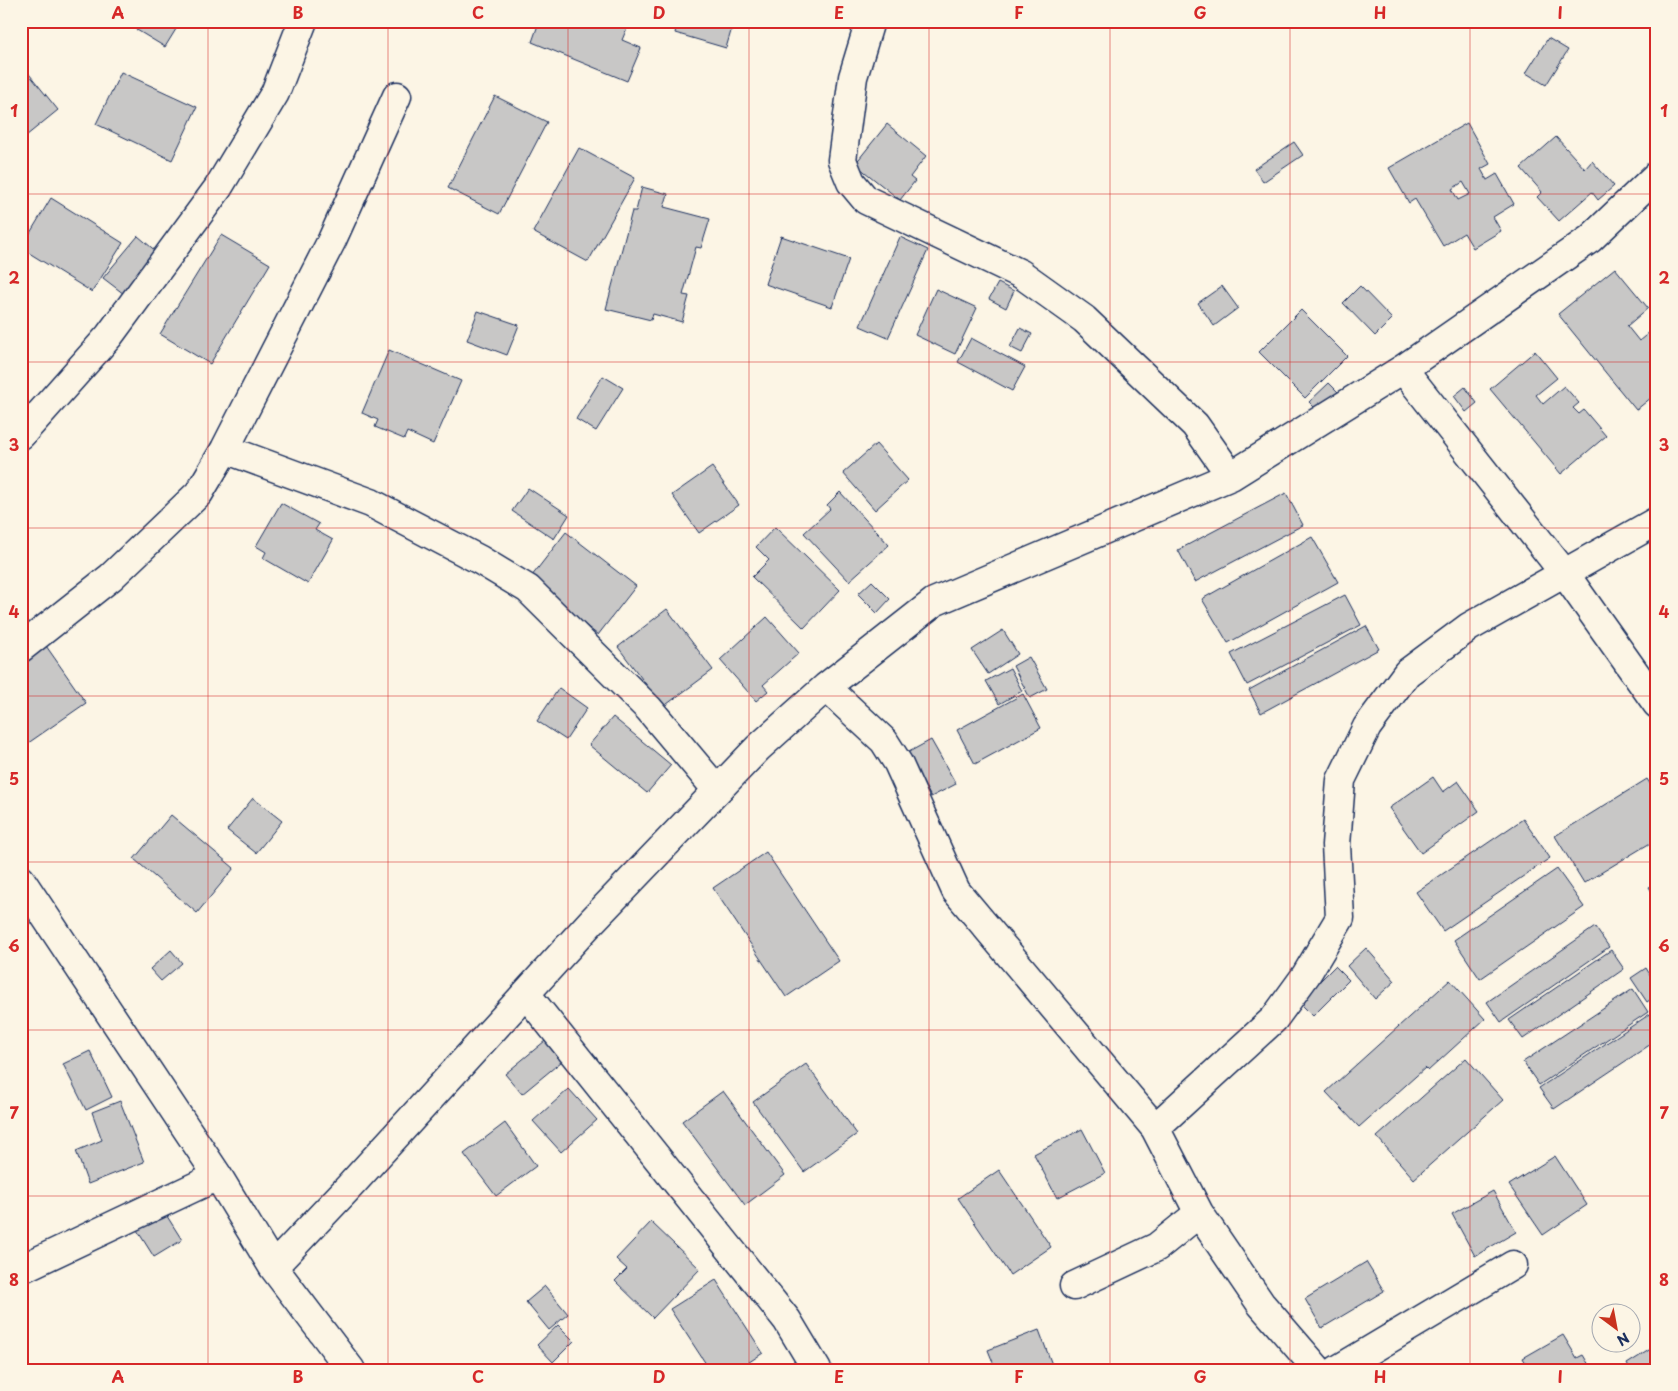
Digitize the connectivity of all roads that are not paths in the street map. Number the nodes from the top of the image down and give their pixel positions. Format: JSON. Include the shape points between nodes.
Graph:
{"nodes":[{"id":1,"x":303,"y":21,"type":"edge"},
{"id":2,"x":870,"y":21,"type":"edge"},
{"id":3,"x":397,"y":96,"type":"dead end"},
{"id":4,"x":1657,"y":175,"type":"edge"},
{"id":5,"x":1402,"y":369,"type":"junction"},
{"id":6,"x":21,"y":435,"type":"edge"},
{"id":7,"x":226,"y":449,"type":"junction"},
{"id":8,"x":1232,"y":476,"type":"junction"},
{"id":9,"x":1657,"y":521,"type":"edge"},
{"id":10,"x":1565,"y":574,"type":"junction"},
{"id":11,"x":21,"y":648,"type":"edge"},
{"id":12,"x":826,"y":687,"type":"junction"},
{"id":13,"x":1657,"y":704,"type":"edge"},
{"id":14,"x":717,"y":790,"type":"junction"},
{"id":15,"x":21,"y":880,"type":"edge"},
{"id":16,"x":526,"y":994,"type":"junction"},
{"id":17,"x":1156,"y":1128,"type":"junction"},
{"id":18,"x":218,"y":1176,"type":"junction"},
{"id":19,"x":1199,"y":1213,"type":"junction"},
{"id":20,"x":1512,"y":1265,"type":"dead end"},
{"id":21,"x":273,"y":1267,"type":"junction"},
{"id":22,"x":21,"y":1270,"type":"edge"},
{"id":23,"x":1074,"y":1286,"type":"dead end"},
{"id":24,"x":351,"y":1370,"type":"edge"},
{"id":25,"x":817,"y":1370,"type":"edge"},
{"id":26,"x":1318,"y":1370,"type":"edge"},
{"id":27,"x":1337,"y":1370,"type":"edge"}],
"edges":[{"from":1,"to":6,"type":"street","via":[[275,93],[218,188],[109,336]]},
{"from":2,"to":8,"type":"street","via":[[853,77],[845,128],[842,160],[850,182],[866,200],[1021,274],[1084,319],[1195,425]]},
{"from":3,"to":7,"type":"street","via":[[332,240]]},
{"from":4,"to":5,"type":"street","via":[[1590,240]]},
{"from":5,"to":8,"type":"street"},
{"from":5,"to":10,"type":"street"},
{"from":7,"to":11,"type":"street","via":[[199,493],[111,577]]},
{"from":7,"to":14,"type":"street","via":[[371,503],[528,589],[648,709]]},
{"from":8,"to":12,"type":"street","via":[[934,602]]},
{"from":9,"to":10,"type":"street"},
{"from":10,"to":13,"type":"street"},
{"from":10,"to":17,"type":"street","via":[[1469,627],[1407,673],[1367,727],[1341,780],[1336,845],[1340,918],[1306,975],[1274,1019]]},
{"from":12,"to":14,"type":"street"},
{"from":12,"to":17,"type":"street","via":[[884,741],[898,763],[956,890]]},
{"from":14,"to":16,"type":"street"},
{"from":15,"to":18,"type":"street"},
{"from":16,"to":21,"type":"street"},
{"from":16,"to":25,"type":"street","via":[[787,1320]]},
{"from":17,"to":19,"type":"street"},
{"from":18,"to":21,"type":"street"},
{"from":18,"to":22,"type":"street"},
{"from":19,"to":23,"type":"street","via":[[1157,1247]]},
{"from":19,"to":26,"type":"street","via":[[1261,1304]]},
{"from":20,"to":27,"type":"street"},
{"from":21,"to":24,"type":"street"}]}
